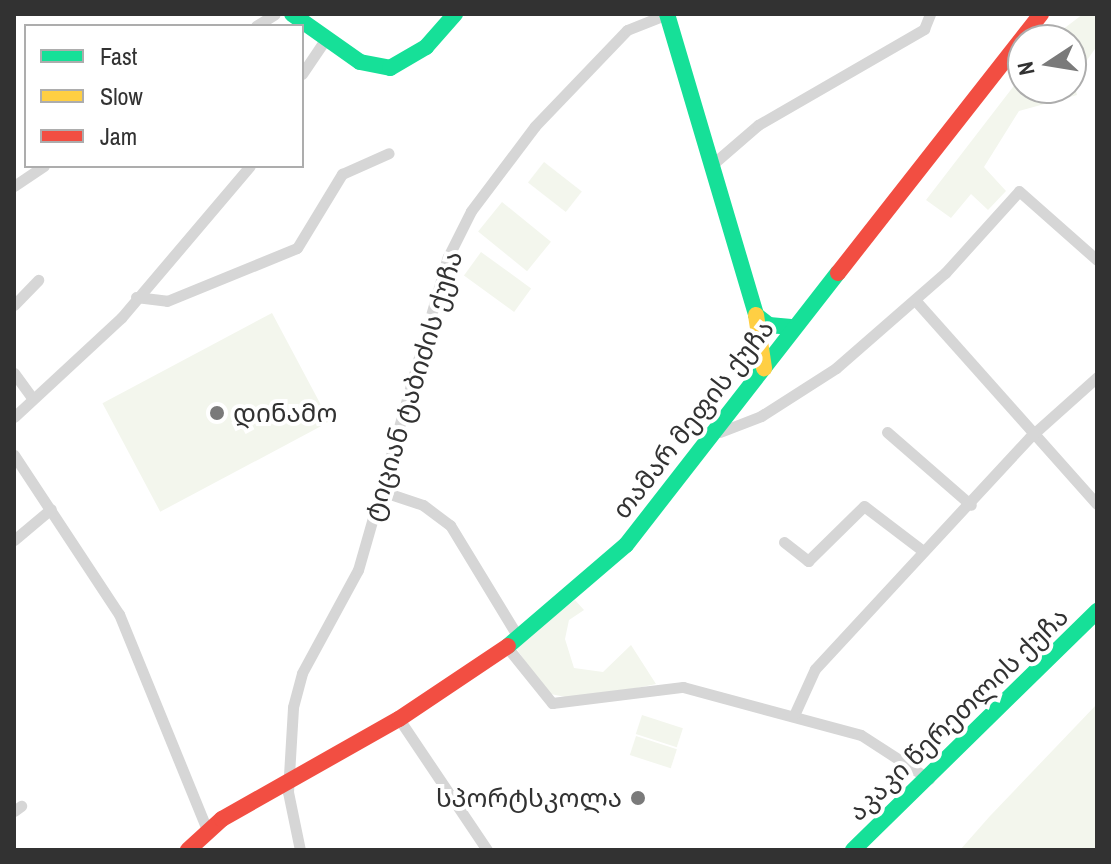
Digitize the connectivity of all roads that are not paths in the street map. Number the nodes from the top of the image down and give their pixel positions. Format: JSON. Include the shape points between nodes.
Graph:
{"nodes":[{"id":1,"x":455,"y":14,"type":"edge"},
{"id":2,"x":667,"y":14,"type":"edge"},
{"id":3,"x":930,"y":14,"type":"edge"},
{"id":4,"x":1041,"y":14,"type":"edge"},
{"id":5,"x":304,"y":24,"type":"edge"},
{"id":6,"x":324,"y":41,"type":"junction"},
{"id":7,"x":304,"y":71,"type":"edge"},
{"id":8,"x":389,"y":153,"type":"dead end"},
{"id":9,"x":714,"y":163,"type":"junction"},
{"id":10,"x":41,"y":168,"type":"edge"},
{"id":11,"x":248,"y":168,"type":"edge"},
{"id":12,"x":14,"y":186,"type":"edge"},
{"id":13,"x":1097,"y":260,"type":"edge"},
{"id":14,"x":38,"y":280,"type":"dead end"},
{"id":15,"x":136,"y":297,"type":"junction"},
{"id":16,"x":915,"y":300,"type":"junction"},
{"id":17,"x":14,"y":305,"type":"edge"},
{"id":18,"x":756,"y":315,"type":"junction"},
{"id":19,"x":794,"y":327,"type":"junction"},
{"id":20,"x":764,"y":368,"type":"junction"},
{"id":21,"x":14,"y":373,"type":"edge"},
{"id":22,"x":1097,"y":377,"type":"edge"},
{"id":23,"x":32,"y":398,"type":"junction"},
{"id":24,"x":14,"y":417,"type":"edge"},
{"id":25,"x":720,"y":432,"type":"junction"},
{"id":26,"x":887,"y":432,"type":"dead end"},
{"id":27,"x":1030,"y":437,"type":"junction"},
{"id":28,"x":14,"y":455,"type":"edge"},
{"id":29,"x":381,"y":491,"type":"junction"},
{"id":30,"x":1097,"y":504,"type":"edge"},
{"id":31,"x":971,"y":505,"type":"junction"},
{"id":32,"x":51,"y":509,"type":"junction"},
{"id":33,"x":14,"y":540,"type":"edge"},
{"id":34,"x":784,"y":542,"type":"dead end"},
{"id":35,"x":923,"y":551,"type":"junction"},
{"id":36,"x":1097,"y":611,"type":"edge"},
{"id":37,"x":512,"y":642,"type":"junction"},
{"id":38,"x":795,"y":713,"type":"junction"},
{"id":39,"x":399,"y":719,"type":"junction"},
{"id":40,"x":929,"y":779,"type":"junction"},
{"id":41,"x":291,"y":782,"type":"junction"},
{"id":42,"x":207,"y":830,"type":"junction"},
{"id":43,"x":188,"y":850,"type":"edge"},
{"id":44,"x":300,"y":850,"type":"edge"},
{"id":45,"x":487,"y":850,"type":"edge"},
{"id":46,"x":853,"y":850,"type":"edge"}],
"edges":[{"from":1,"to":6,"type":"main road","via":[[426,47],[390,68],[360,62]]},
{"from":2,"to":9,"type":"main road"},
{"from":2,"to":29,"type":"street","name":"ტიციან ტაბიძის ქუჩა","via":[[618,39],[535,126],[471,211],[444,269]]},
{"from":3,"to":9,"type":"street","via":[[924,29],[758,125]]},
{"from":4,"to":19,"type":"main road","name":"თამარ მეფის ქუჩა"},
{"from":5,"to":6,"type":"main road"},
{"from":6,"to":7,"type":"street"},
{"from":8,"to":15,"type":"street","via":[[342,174],[297,248],[167,301]]},
{"from":9,"to":18,"type":"main road"},
{"from":10,"to":12,"type":"street"},
{"from":11,"to":15,"type":"street"},
{"from":13,"to":16,"type":"street","via":[[1019,191]]},
{"from":14,"to":17,"type":"street"},
{"from":15,"to":23,"type":"street"},
{"from":16,"to":25,"type":"street","via":[[813,384]]},
{"from":16,"to":27,"type":"street"},
{"from":18,"to":19,"type":"main road","via":[[769,325]]},
{"from":18,"to":20,"type":"main road"},
{"from":19,"to":20,"type":"main road","name":"თამარ მეფის ქუჩა"},
{"from":20,"to":25,"type":"main road","name":"თამარ მეფის ქუჩა"},
{"from":21,"to":23,"type":"street"},
{"from":22,"to":27,"type":"street"},
{"from":23,"to":24,"type":"street"},
{"from":25,"to":37,"type":"main road","name":"თამარ მეფის ქუჩა","via":[[626,545]]},
{"from":26,"to":31,"type":"street"},
{"from":27,"to":30,"type":"street"},
{"from":27,"to":31,"type":"street"},
{"from":28,"to":32,"type":"street"},
{"from":29,"to":37,"type":"street","via":[[423,505],[450,525]]},
{"from":29,"to":41,"type":"street","name":"ტიციან ტაბიძის ქუჩა","via":[[358,570],[300,679]]},
{"from":31,"to":35,"type":"street"},
{"from":32,"to":33,"type":"street"},
{"from":32,"to":42,"type":"street","via":[[119,614]]},
{"from":34,"to":35,"type":"street","via":[[808,561],[864,506]]},
{"from":35,"to":38,"type":"street","via":[[815,669]]},
{"from":36,"to":40,"type":"main road","name":"აკაკი წერეთლის ქუჩა"},
{"from":37,"to":38,"type":"street","via":[[552,703],[683,687]]},
{"from":37,"to":39,"type":"main road","name":"თამარ მეფის ქუჩა"},
{"from":38,"to":40,"type":"street","via":[[883,745]]},
{"from":39,"to":41,"type":"main road","name":"თამარ მეფის ქუჩა"},
{"from":39,"to":45,"type":"street"},
{"from":40,"to":46,"type":"main road","name":"აკაკი წერეთლის ქუჩა"},
{"from":41,"to":42,"type":"main road","name":"თამარ მეფის ქუჩა"},
{"from":41,"to":44,"type":"street","name":"ტიციან ტაბიძის ქუჩა"},
{"from":42,"to":43,"type":"main road","name":"თამარ მეფის ქუჩა"}]}
